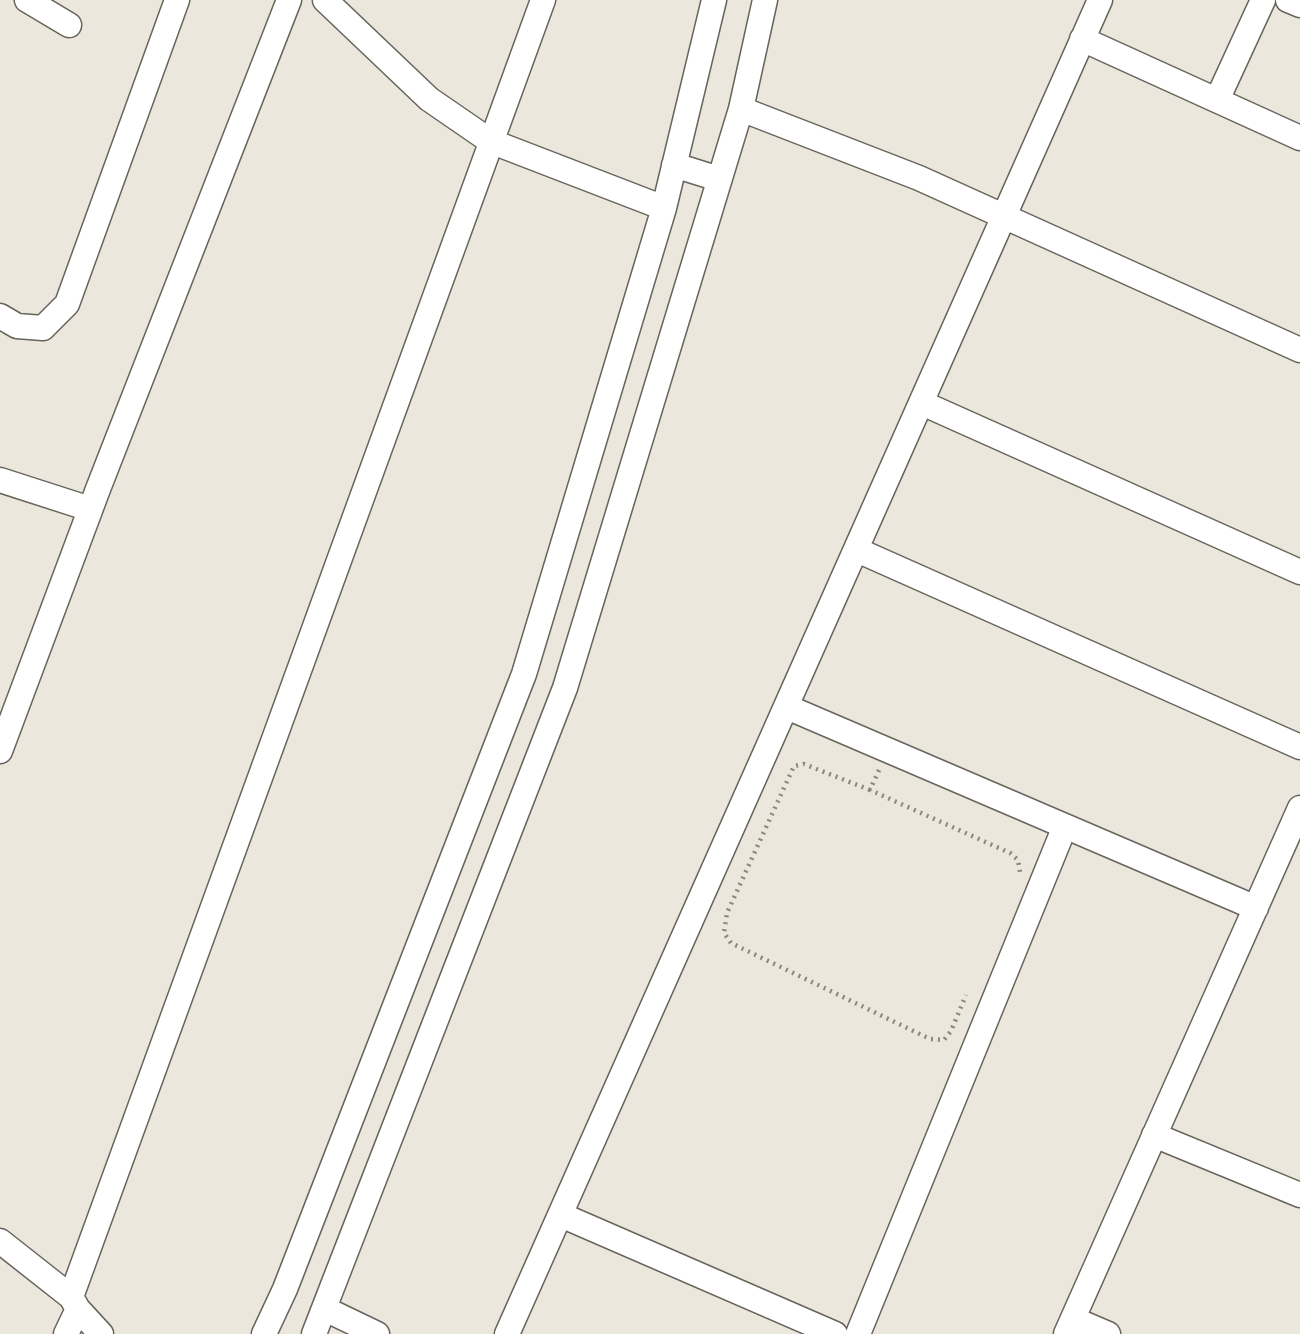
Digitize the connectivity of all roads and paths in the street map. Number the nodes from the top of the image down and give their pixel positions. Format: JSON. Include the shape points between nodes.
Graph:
{"nodes":[{"id":1,"x":27,"y":0,"type":"edge"},
{"id":2,"x":177,"y":0,"type":"edge"},
{"id":3,"x":289,"y":0,"type":"edge"},
{"id":4,"x":325,"y":0,"type":"edge"},
{"id":5,"x":543,"y":0,"type":"edge"},
{"id":6,"x":714,"y":0,"type":"edge"},
{"id":7,"x":765,"y":0,"type":"edge"},
{"id":8,"x":1100,"y":0,"type":"edge"},
{"id":9,"x":1263,"y":0,"type":"edge"},
{"id":10,"x":1289,"y":0,"type":"edge"},
{"id":11,"x":1300,"y":5,"type":"edge"},
{"id":12,"x":69,"y":25,"type":"dead end"},
{"id":13,"x":1083,"y":39,"type":"junction"},
{"id":14,"x":1217,"y":100,"type":"junction"},
{"id":15,"x":741,"y":109,"type":"junction"},
{"id":16,"x":1300,"y":138,"type":"edge"},
{"id":17,"x":490,"y":141,"type":"junction"},
{"id":18,"x":674,"y":165,"type":"junction"},
{"id":19,"x":719,"y":179,"type":"junction"},
{"id":20,"x":664,"y":208,"type":"junction"},
{"id":21,"x":1005,"y":217,"type":"junction"},
{"id":22,"x":0,"y":316,"type":"edge"},
{"id":23,"x":1300,"y":351,"type":"edge"},
{"id":24,"x":922,"y":403,"type":"junction"},
{"id":25,"x":0,"y":480,"type":"edge"},
{"id":26,"x":90,"y":509,"type":"junction"},
{"id":27,"x":857,"y":550,"type":"junction"},
{"id":28,"x":1300,"y":572,"type":"edge"},
{"id":29,"x":787,"y":707,"type":"junction"},
{"id":30,"x":1300,"y":747,"type":"edge"},
{"id":31,"x":888,"y":750,"type":"junction"},
{"id":32,"x":0,"y":751,"type":"edge"},
{"id":33,"x":870,"y":790,"type":"junction"},
{"id":34,"x":1300,"y":808,"type":"edge"},
{"id":35,"x":1065,"y":826,"type":"junction"},
{"id":36,"x":1020,"y":873,"type":"dead end"},
{"id":37,"x":1256,"y":908,"type":"junction"},
{"id":38,"x":967,"y":994,"type":"dead end"},
{"id":39,"x":1154,"y":1135,"type":"junction"},
{"id":40,"x":1300,"y":1195,"type":"edge"},
{"id":41,"x":561,"y":1215,"type":"junction"},
{"id":42,"x":0,"y":1241,"type":"edge"},
{"id":43,"x":0,"y":1263,"type":"edge"},
{"id":44,"x":46,"y":1277,"type":"junction"},
{"id":45,"x":74,"y":1303,"type":"junction"},
{"id":46,"x":325,"y":1309,"type":"junction"},
{"id":47,"x":1069,"y":1326,"type":"edge"},
{"id":48,"x":66,"y":1334,"type":"edge"},
{"id":49,"x":101,"y":1334,"type":"edge"},
{"id":50,"x":264,"y":1334,"type":"edge"},
{"id":51,"x":314,"y":1334,"type":"edge"},
{"id":52,"x":377,"y":1334,"type":"edge"},
{"id":53,"x":508,"y":1334,"type":"edge"},
{"id":54,"x":835,"y":1334,"type":"edge"},
{"id":55,"x":858,"y":1334,"type":"edge"},
{"id":56,"x":1108,"y":1334,"type":"edge"}],
"edges":[{"from":1,"to":12,"type":"street"},
{"from":2,"to":22,"type":"street","via":[[67,304],[43,328],[17,326]]},
{"from":3,"to":26,"type":"street"},
{"from":4,"to":17,"type":"street","via":[[429,99]]},
{"from":5,"to":17,"type":"street"},
{"from":6,"to":18,"type":"street"},
{"from":7,"to":15,"type":"street"},
{"from":8,"to":13,"type":"street"},
{"from":9,"to":14,"type":"street"},
{"from":10,"to":11,"type":"street"},
{"from":13,"to":14,"type":"street"},
{"from":13,"to":21,"type":"street"},
{"from":14,"to":16,"type":"street"},
{"from":15,"to":19,"type":"street"},
{"from":15,"to":21,"type":"street","via":[[919,178]]},
{"from":17,"to":20,"type":"street"},
{"from":17,"to":45,"type":"street"},
{"from":18,"to":19,"type":"street"},
{"from":18,"to":20,"type":"street"},
{"from":19,"to":46,"type":"street","via":[[565,688]]},
{"from":20,"to":50,"type":"street","via":[[524,674]]},
{"from":21,"to":23,"type":"street"},
{"from":21,"to":24,"type":"street"},
{"from":24,"to":27,"type":"street"},
{"from":24,"to":28,"type":"street"},
{"from":25,"to":26,"type":"street"},
{"from":26,"to":32,"type":"street"},
{"from":27,"to":29,"type":"street"},
{"from":27,"to":30,"type":"street"},
{"from":29,"to":31,"type":"street"},
{"from":29,"to":41,"type":"street"},
{"from":31,"to":33,"type":"path"},
{"from":31,"to":35,"type":"street"},
{"from":33,"to":36,"type":"path","via":[[1010,853],[1018,860]]},
{"from":33,"to":38,"type":"path","via":[[804,764],[794,766],[727,913],[724,933],[731,943],[930,1040],[944,1040]]},
{"from":34,"to":37,"type":"street"},
{"from":35,"to":37,"type":"street"},
{"from":35,"to":55,"type":"street"},
{"from":37,"to":39,"type":"street"},
{"from":39,"to":40,"type":"street"},
{"from":39,"to":47,"type":"street"},
{"from":41,"to":53,"type":"street"},
{"from":41,"to":54,"type":"street"},
{"from":42,"to":44,"type":"street"},
{"from":43,"to":44,"type":"street"},
{"from":44,"to":45,"type":"street"},
{"from":45,"to":48,"type":"street"},
{"from":45,"to":49,"type":"street"},
{"from":46,"to":51,"type":"street"},
{"from":46,"to":52,"type":"street"},
{"from":47,"to":56,"type":"street"}]}
